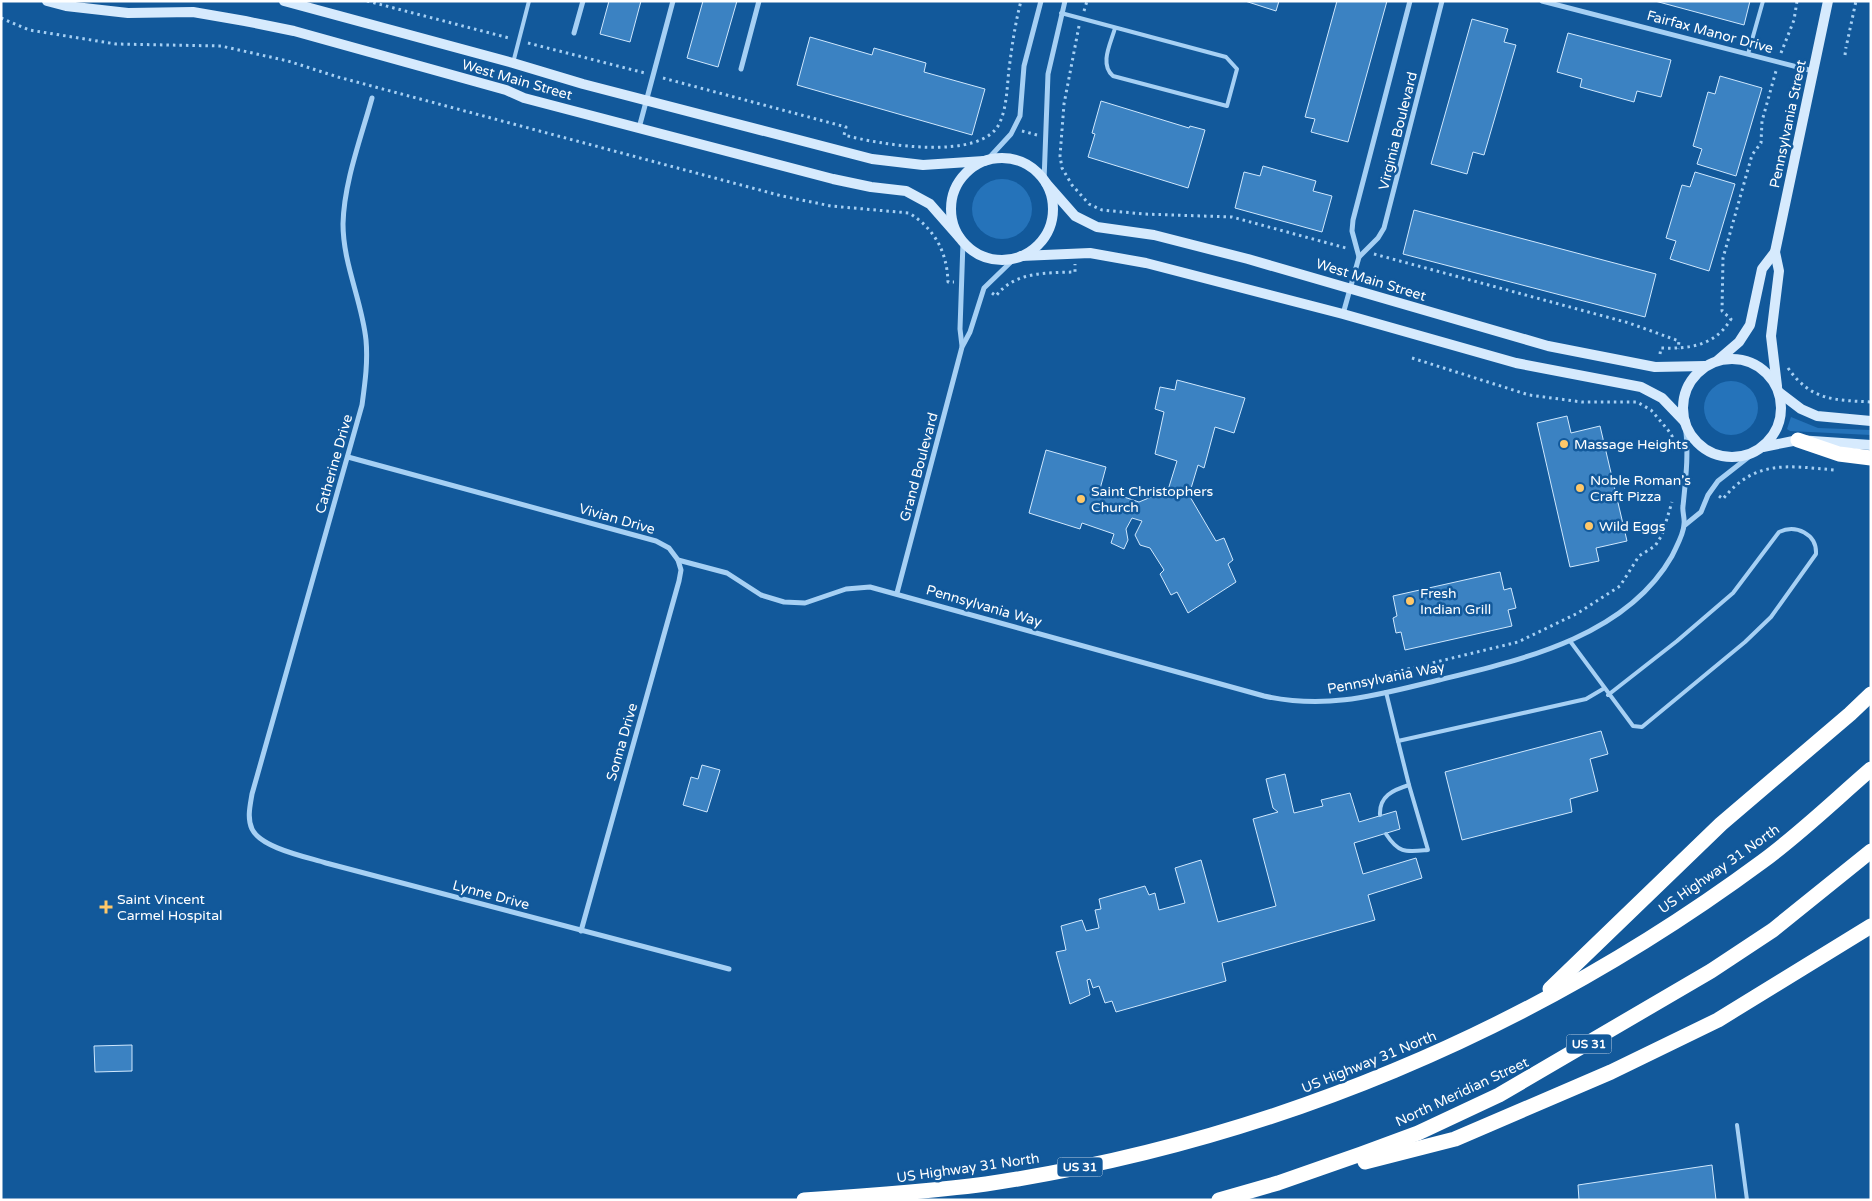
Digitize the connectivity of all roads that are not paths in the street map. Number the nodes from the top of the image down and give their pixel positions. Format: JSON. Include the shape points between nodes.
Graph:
{"nodes":[{"id":1,"x":47,"y":1,"type":"edge"},
{"id":2,"x":284,"y":1,"type":"edge"},
{"id":3,"x":529,"y":1,"type":"edge"},
{"id":4,"x":583,"y":1,"type":"edge"},
{"id":5,"x":673,"y":1,"type":"edge"},
{"id":6,"x":760,"y":1,"type":"edge"},
{"id":7,"x":1041,"y":1,"type":"edge"},
{"id":8,"x":1065,"y":1,"type":"edge"},
{"id":9,"x":1410,"y":1,"type":"edge"},
{"id":10,"x":1442,"y":1,"type":"edge"},
{"id":11,"x":1542,"y":1,"type":"edge"},
{"id":12,"x":1763,"y":1,"type":"edge"},
{"id":13,"x":1828,"y":1,"type":"edge"},
{"id":14,"x":1061,"y":13,"type":"junction"},
{"id":15,"x":1115,"y":28,"type":"junction"},
{"id":16,"x":574,"y":33,"type":"dead end"},
{"id":17,"x":1748,"y":54,"type":"junction"},
{"id":18,"x":513,"y":63,"type":"junction"},
{"id":19,"x":741,"y":69,"type":"dead end"},
{"id":20,"x":1813,"y":71,"type":"junction"},
{"id":21,"x":372,"y":98,"type":"dead end"},
{"id":22,"x":646,"y":100,"type":"junction"},
{"id":23,"x":639,"y":128,"type":"junction"},
{"id":24,"x":986,"y":160,"type":"junction"},
{"id":25,"x":1045,"y":182,"type":"junction"},
{"id":26,"x":961,"y":239,"type":"junction"},
{"id":27,"x":1775,"y":252,"type":"junction"},
{"id":28,"x":1018,"y":257,"type":"junction"},
{"id":29,"x":1360,"y":257,"type":"junction"},
{"id":30,"x":1350,"y":288,"type":"junction"},
{"id":31,"x":1343,"y":314,"type":"junction"},
{"id":32,"x":962,"y":346,"type":"junction"},
{"id":33,"x":1717,"y":361,"type":"junction"},
{"id":34,"x":1705,"y":366,"type":"junction"},
{"id":35,"x":1778,"y":389,"type":"junction"},
{"id":36,"x":1871,"y":421,"type":"edge"},
{"id":37,"x":1685,"y":422,"type":"junction"},
{"id":38,"x":1798,"y":440,"type":"junction"},
{"id":39,"x":1871,"y":445,"type":"edge"},
{"id":40,"x":1758,"y":450,"type":"junction"},
{"id":41,"x":348,"y":457,"type":"junction"},
{"id":42,"x":1871,"y":458,"type":"edge"},
{"id":43,"x":1684,"y":525,"type":"junction"},
{"id":44,"x":678,"y":560,"type":"junction"},
{"id":45,"x":898,"y":593,"type":"junction"},
{"id":46,"x":1570,"y":641,"type":"junction"},
{"id":47,"x":1604,"y":688,"type":"junction"},
{"id":48,"x":1386,"y":692,"type":"junction"},
{"id":49,"x":1871,"y":694,"type":"edge"},
{"id":50,"x":1608,"y":695,"type":"junction"},
{"id":51,"x":1398,"y":741,"type":"junction"},
{"id":52,"x":1871,"y":769,"type":"edge"},
{"id":53,"x":1409,"y":785,"type":"junction"},
{"id":54,"x":1380,"y":815,"type":"dead end"},
{"id":55,"x":253,"y":831,"type":"joint"},
{"id":56,"x":1386,"y":834,"type":"dead end"},
{"id":57,"x":1871,"y":852,"type":"edge"},
{"id":58,"x":1871,"y":926,"type":"edge"},
{"id":59,"x":581,"y":931,"type":"junction"},
{"id":60,"x":729,"y":969,"type":"dead end"},
{"id":61,"x":1534,"y":1005,"type":"junction"},
{"id":62,"x":1737,"y":1126,"type":"dead end"},
{"id":63,"x":1278,"y":1183,"type":"junction"},
{"id":64,"x":804,"y":1200,"type":"edge"},
{"id":65,"x":1219,"y":1200,"type":"edge"},
{"id":66,"x":1747,"y":1200,"type":"edge"}],
"edges":[{"from":1,"to":23,"type":"main road","name":"West Main Street","via":[[128,13],[192,12],[253,22]]},
{"from":2,"to":18,"type":"main road","name":"West Main Street"},
{"from":3,"to":18,"type":"lane"},
{"from":4,"to":16,"type":"street"},
{"from":5,"to":22,"type":"street"},
{"from":6,"to":19,"type":"street"},
{"from":7,"to":24,"type":"street","via":[[1025,60],[1021,110],[1015,128]]},
{"from":8,"to":14,"type":"street"},
{"from":9,"to":29,"type":"street","name":"Virginia Boulevard","via":[[1353,220],[1352,231]]},
{"from":10,"to":29,"type":"street","name":"Virginia Boulevard","via":[[1384,228]]},
{"from":11,"to":17,"type":"street","name":"Fairfax Manor Drive"},
{"from":12,"to":17,"type":"lane"},
{"from":13,"to":20,"type":"main road","name":"Pennsylvania Street"},
{"from":14,"to":15,"type":"lane"},
{"from":14,"to":25,"type":"street","via":[[1050,59],[1044,135]]},
{"from":15,"to":15,"type":"lane","via":[[1226,57],[1237,69],[1227,106],[1113,76],[1105,63]]},
{"from":17,"to":20,"type":"street","name":"Fairfax Manor Drive"},
{"from":18,"to":22,"type":"main road","name":"West Main Street"},
{"from":20,"to":27,"type":"main road","name":"Pennsylvania Street"},
{"from":21,"to":41,"type":"street","name":"Catherine Drive","via":[[350,179],[343,225],[348,268],[365,332],[367,358],[362,405]]},
{"from":22,"to":23,"type":"street"},
{"from":22,"to":24,"type":"main road","name":"West Main Street","via":[[867,158],[928,165]]},
{"from":23,"to":26,"type":"main road","name":"West Main Street","via":[[833,179],[901,189],[930,204]]},
{"from":24,"to":25,"type":"main road","via":[[1010,158],[1023,162]]},
{"from":24,"to":26,"type":"main road","via":[[965,173],[954,189],[950,208],[954,228]]},
{"from":25,"to":28,"type":"main road","via":[[1052,204],[1049,228],[1041,242]]},
{"from":25,"to":30,"type":"main road","name":"West Main Street","via":[[1084,222],[1106,229],[1171,239]]},
{"from":26,"to":28,"type":"main road","via":[[984,256],[996,260]]},
{"from":26,"to":32,"type":"street","name":"Grand Boulevard"},
{"from":27,"to":33,"type":"main road","name":"Pennsylvania Street","via":[[1762,270],[1750,325],[1739,342]]},
{"from":27,"to":35,"type":"main road","name":"Pennsylvania Street","via":[[1779,272],[1771,336]]},
{"from":28,"to":31,"type":"main road","via":[[1076,253],[1107,255]]},
{"from":28,"to":32,"type":"street","name":"Grand Boulevard","via":[[984,288],[970,332]]},
{"from":29,"to":30,"type":"street","name":"Virginia Boulevard"},
{"from":30,"to":31,"type":"street","name":"Virginia Boulevard"},
{"from":30,"to":34,"type":"main road","name":"West Main Street","via":[[1548,346],[1655,367]]},
{"from":31,"to":37,"type":"main road","via":[[1516,363],[1641,387],[1662,398]]},
{"from":32,"to":45,"type":"street","name":"Grand Boulevard"},
{"from":33,"to":34,"type":"main road"},
{"from":33,"to":35,"type":"main road","via":[[1736,359],[1754,363],[1765,370]]},
{"from":34,"to":37,"type":"main road","via":[[1695,375],[1685,394]]},
{"from":35,"to":36,"type":"main road","via":[[1800,409],[1817,416]]},
{"from":35,"to":40,"type":"main road","via":[[1782,410],[1778,427]]},
{"from":37,"to":40,"type":"main road","via":[[1696,441],[1713,454],[1734,457]]},
{"from":37,"to":43,"type":"street","name":"Pennsylvania Way","via":[[1688,452],[1682,508]]},
{"from":38,"to":39,"type":"main road"},
{"from":38,"to":40,"type":"main road"},
{"from":38,"to":42,"type":"highway","via":[[1839,454]]},
{"from":40,"to":43,"type":"street","name":"Pennsylvania Way","via":[[1718,481],[1701,512]]},
{"from":41,"to":44,"type":"street","name":"Vivian Drive","via":[[656,541],[669,548]]},
{"from":41,"to":55,"type":"street","name":"Catherine Drive","via":[[252,794],[249,816]]},
{"from":43,"to":46,"type":"street","name":"Pennsylvania Way","via":[[1672,556],[1650,585],[1615,614]]},
{"from":44,"to":45,"type":"street","name":"Vivian Drive","via":[[727,573],[761,595],[784,602],[805,603],[846,589],[870,587]]},
{"from":44,"to":59,"type":"street","name":"Sonna Drive","via":[[681,570],[679,581]]},
{"from":45,"to":48,"type":"street","name":"Pennsylvania Way","via":[[1283,700],[1330,702]]},
{"from":46,"to":47,"type":"lane"},
{"from":46,"to":48,"type":"street","name":"Pennsylvania Way","via":[[1518,661]]},
{"from":47,"to":50,"type":"lane"},
{"from":47,"to":51,"type":"lane","via":[[1586,698]]},
{"from":48,"to":51,"type":"lane"},
{"from":49,"to":61,"type":"highway","via":[[1721,824]]},
{"from":50,"to":50,"type":"lane","via":[[1633,726],[1642,727],[1718,666],[1771,617],[1816,554],[1813,540],[1798,529],[1787,528],[1779,532],[1733,593]]},
{"from":51,"to":53,"type":"lane"},
{"from":52,"to":61,"type":"highway","name":"US Highway 31 North","number":"US 31","via":[[1764,860],[1633,948]]},
{"from":53,"to":54,"type":"lane","via":[[1392,790],[1384,798],[1379,807]]},
{"from":53,"to":56,"type":"lane","via":[[1428,850],[1400,850]]},
{"from":55,"to":59,"type":"street","name":"Lynne Drive","via":[[271,846],[326,863]]},
{"from":57,"to":63,"type":"highway","name":"North Meridian Street","number":"US 31","via":[[1765,935],[1689,985],[1540,1074],[1418,1133]]},
{"from":58,"to":63,"type":"highway","via":[[1718,1020],[1611,1072],[1455,1139]]},
{"from":59,"to":60,"type":"street","name":"Lynne Drive"},
{"from":61,"to":64,"type":"highway","name":"US Highway 31 North","number":"US 31","via":[[1401,1069],[1291,1111],[1224,1132],[1149,1152],[994,1182],[886,1195]]},
{"from":62,"to":66,"type":"lane"},
{"from":63,"to":65,"type":"highway","name":"North Meridian Street","number":"US 31"}]}
